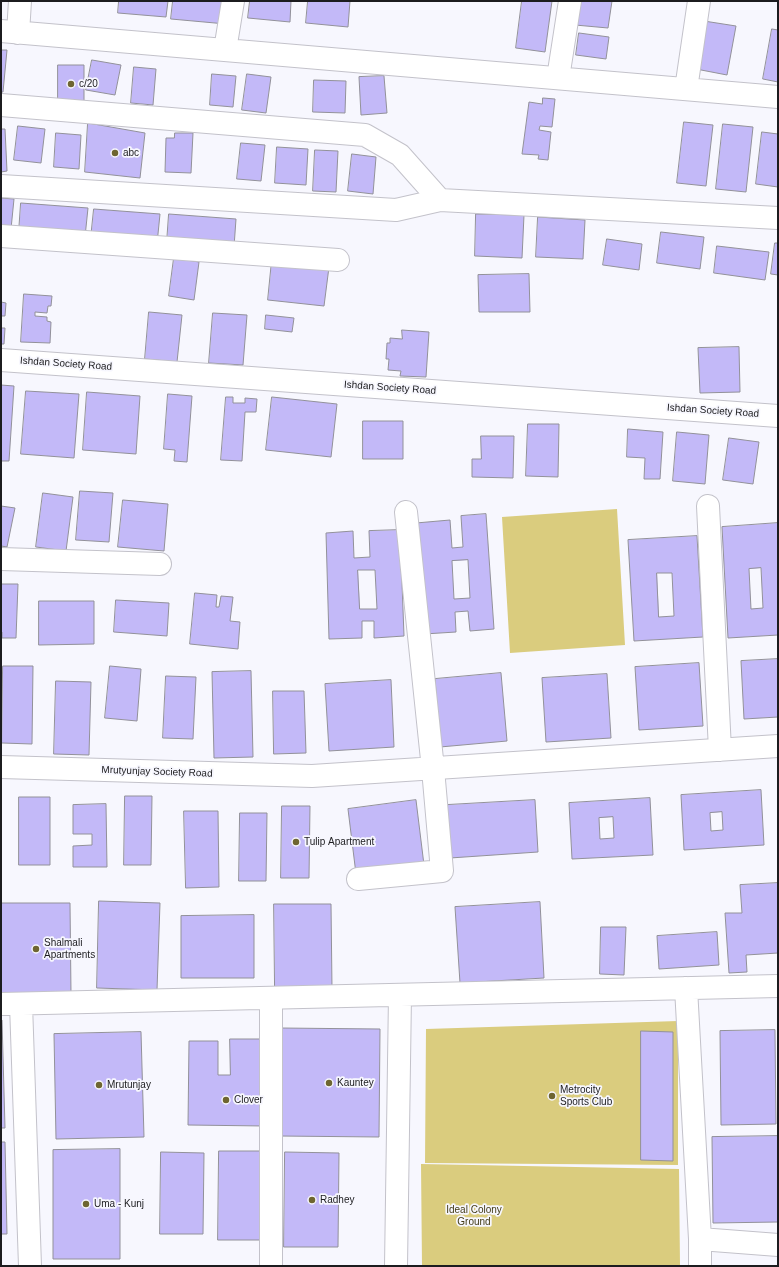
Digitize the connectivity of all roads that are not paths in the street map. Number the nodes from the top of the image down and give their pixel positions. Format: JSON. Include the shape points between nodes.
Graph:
{"nodes":[{"id":1,"x":20,"y":1,"type":"edge"},
{"id":2,"x":233,"y":1,"type":"edge"},
{"id":3,"x":570,"y":1,"type":"edge"},
{"id":4,"x":699,"y":1,"type":"edge"},
{"id":5,"x":10,"y":32,"type":"edge"},
{"id":6,"x":225,"y":50,"type":"junction"},
{"id":7,"x":558,"y":78,"type":"junction"},
{"id":8,"x":686,"y":89,"type":"junction"},
{"id":9,"x":778,"y":97,"type":"edge"},
{"id":10,"x":1,"y":104,"type":"edge"},
{"id":11,"x":1,"y":186,"type":"edge"},
{"id":12,"x":440,"y":200,"type":"junction"},
{"id":13,"x":778,"y":218,"type":"edge"},
{"id":14,"x":1,"y":236,"type":"edge"},
{"id":15,"x":338,"y":260,"type":"dead end"},
{"id":16,"x":1,"y":360,"type":"edge"},
{"id":17,"x":778,"y":416,"type":"edge"},
{"id":18,"x":708,"y":506,"type":"dead end"},
{"id":19,"x":406,"y":512,"type":"dead end"},
{"id":20,"x":1,"y":559,"type":"edge"},
{"id":21,"x":160,"y":564,"type":"dead end"},
{"id":22,"x":778,"y":746,"type":"edge"},
{"id":23,"x":720,"y":750,"type":"junction"},
{"id":24,"x":1,"y":767,"type":"edge"},
{"id":25,"x":433,"y":769,"type":"junction"},
{"id":26,"x":358,"y":879,"type":"dead end"},
{"id":27,"x":778,"y":986,"type":"edge"},
{"id":28,"x":686,"y":988,"type":"junction"},
{"id":29,"x":400,"y":995,"type":"junction"},
{"id":30,"x":271,"y":998,"type":"junction"},
{"id":31,"x":11,"y":1004,"type":"edge"},
{"id":32,"x":700,"y":1239,"type":"junction"},
{"id":33,"x":778,"y":1245,"type":"edge"},
{"id":34,"x":30,"y":1266,"type":"edge"},
{"id":35,"x":271,"y":1266,"type":"edge"},
{"id":36,"x":396,"y":1266,"type":"edge"},
{"id":37,"x":700,"y":1266,"type":"edge"}],
"edges":[{"from":1,"to":5,"type":"street"},
{"from":2,"to":6,"type":"street"},
{"from":3,"to":7,"type":"street"},
{"from":4,"to":8,"type":"street"},
{"from":5,"to":6,"type":"street"},
{"from":6,"to":7,"type":"street"},
{"from":7,"to":8,"type":"street"},
{"from":8,"to":9,"type":"street"},
{"from":10,"to":12,"type":"street","via":[[365,135],[400,155]]},
{"from":11,"to":12,"type":"street","via":[[396,210]]},
{"from":12,"to":13,"type":"street"},
{"from":14,"to":15,"type":"street"},
{"from":16,"to":17,"type":"street","name":"Ishdan Society Road"},
{"from":18,"to":23,"type":"street"},
{"from":19,"to":25,"type":"street"},
{"from":20,"to":21,"type":"street"},
{"from":22,"to":23,"type":"street","name":"Mrutyunjay Society Road"},
{"from":23,"to":25,"type":"street","name":"Mrutyunjay Society Road"},
{"from":24,"to":25,"type":"street","name":"Mrutyunjay Society Road","via":[[312,776]]},
{"from":25,"to":26,"type":"street","via":[[442,871]]},
{"from":27,"to":28,"type":"street"},
{"from":28,"to":29,"type":"street"},
{"from":28,"to":32,"type":"street"},
{"from":29,"to":30,"type":"street"},
{"from":29,"to":36,"type":"street"},
{"from":30,"to":31,"type":"street"},
{"from":30,"to":35,"type":"street"},
{"from":31,"to":34,"type":"street"},
{"from":32,"to":33,"type":"street"},
{"from":32,"to":37,"type":"street"}]}
